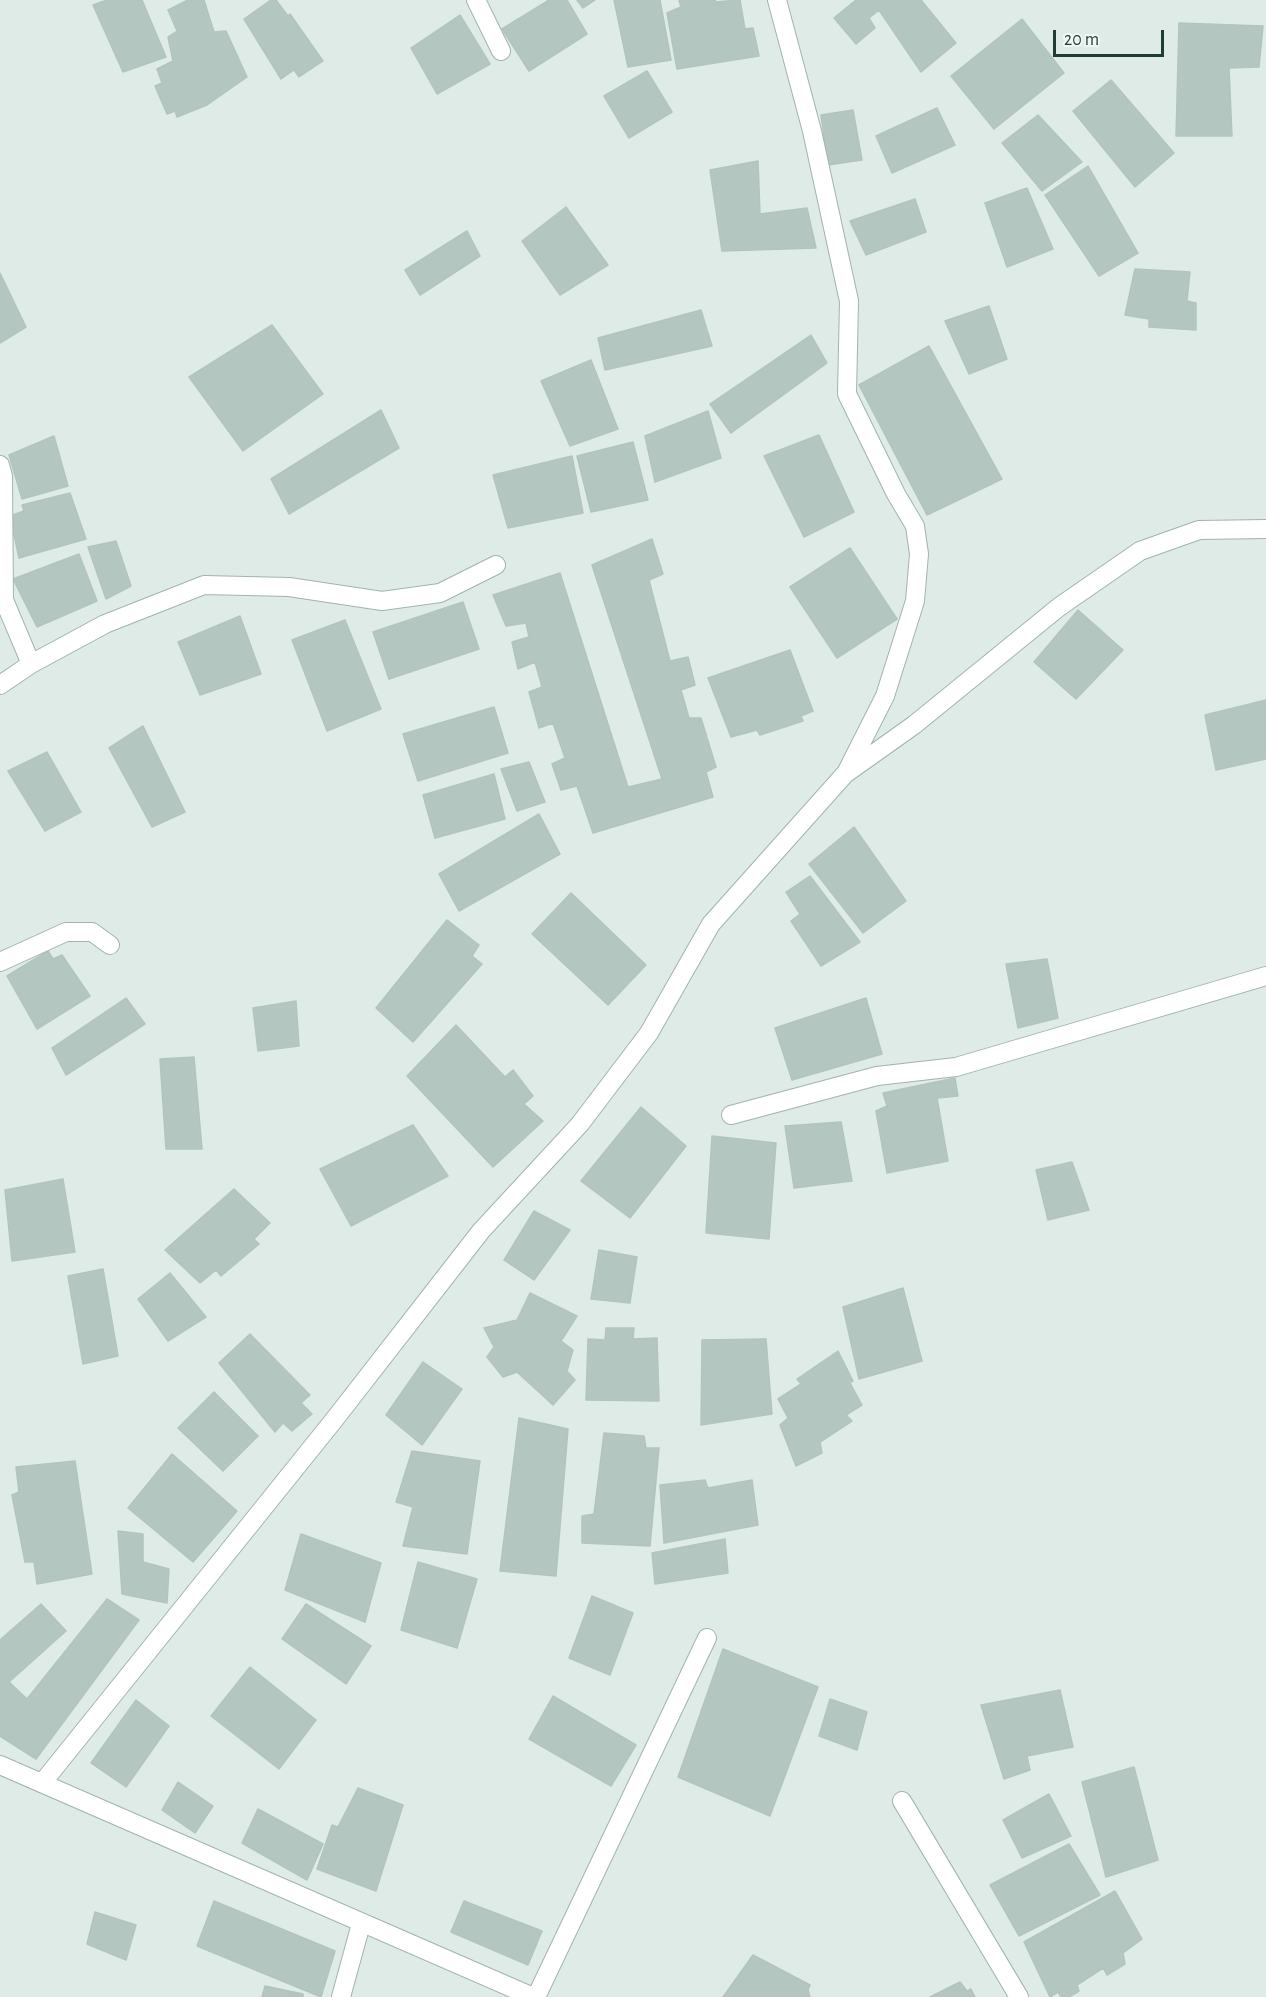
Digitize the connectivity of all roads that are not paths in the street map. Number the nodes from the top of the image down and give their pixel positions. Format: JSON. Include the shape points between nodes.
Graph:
{"nodes":[{"id":1,"x":476,"y":0,"type":"edge"},
{"id":2,"x":777,"y":0,"type":"edge"},
{"id":3,"x":501,"y":51,"type":"dead end"},
{"id":4,"x":0,"y":465,"type":"edge"},
{"id":5,"x":1266,"y":529,"type":"edge"},
{"id":6,"x":496,"y":565,"type":"dead end"},
{"id":7,"x":32,"y":664,"type":"junction"},
{"id":8,"x":0,"y":685,"type":"edge"},
{"id":9,"x":845,"y":774,"type":"junction"},
{"id":10,"x":110,"y":945,"type":"dead end"},
{"id":11,"x":0,"y":962,"type":"edge"},
{"id":12,"x":1266,"y":976,"type":"edge"},
{"id":13,"x":731,"y":1115,"type":"dead end"},
{"id":14,"x":707,"y":1638,"type":"dead end"},
{"id":15,"x":0,"y":1765,"type":"edge"},
{"id":16,"x":43,"y":1782,"type":"junction"},
{"id":17,"x":902,"y":1801,"type":"dead end"},
{"id":18,"x":361,"y":1924,"type":"junction"},
{"id":19,"x":341,"y":1997,"type":"edge"},
{"id":20,"x":535,"y":1997,"type":"edge"},
{"id":21,"x":1019,"y":1997,"type":"edge"}],
"edges":[{"from":1,"to":3,"type":"street"},
{"from":2,"to":9,"type":"street","via":[[812,131],[849,301],[847,394],[915,526],[919,554],[915,601],[885,696]]},
{"from":4,"to":7,"type":"street","via":[[4,600]]},
{"from":5,"to":9,"type":"street","via":[[1199,530],[1140,551],[1059,608],[914,725]]},
{"from":6,"to":7,"type":"street","via":[[440,593],[382,601],[289,587],[204,585],[105,624]]},
{"from":7,"to":8,"type":"street"},
{"from":9,"to":16,"type":"street","via":[[711,924],[649,1033],[580,1124],[481,1231]]},
{"from":10,"to":11,"type":"street","via":[[92,932],[66,932]]},
{"from":12,"to":13,"type":"street","via":[[956,1067],[877,1076]]},
{"from":14,"to":20,"type":"street"},
{"from":15,"to":16,"type":"street"},
{"from":16,"to":18,"type":"street"},
{"from":17,"to":21,"type":"street"},
{"from":18,"to":19,"type":"street"},
{"from":18,"to":20,"type":"street"}]}
